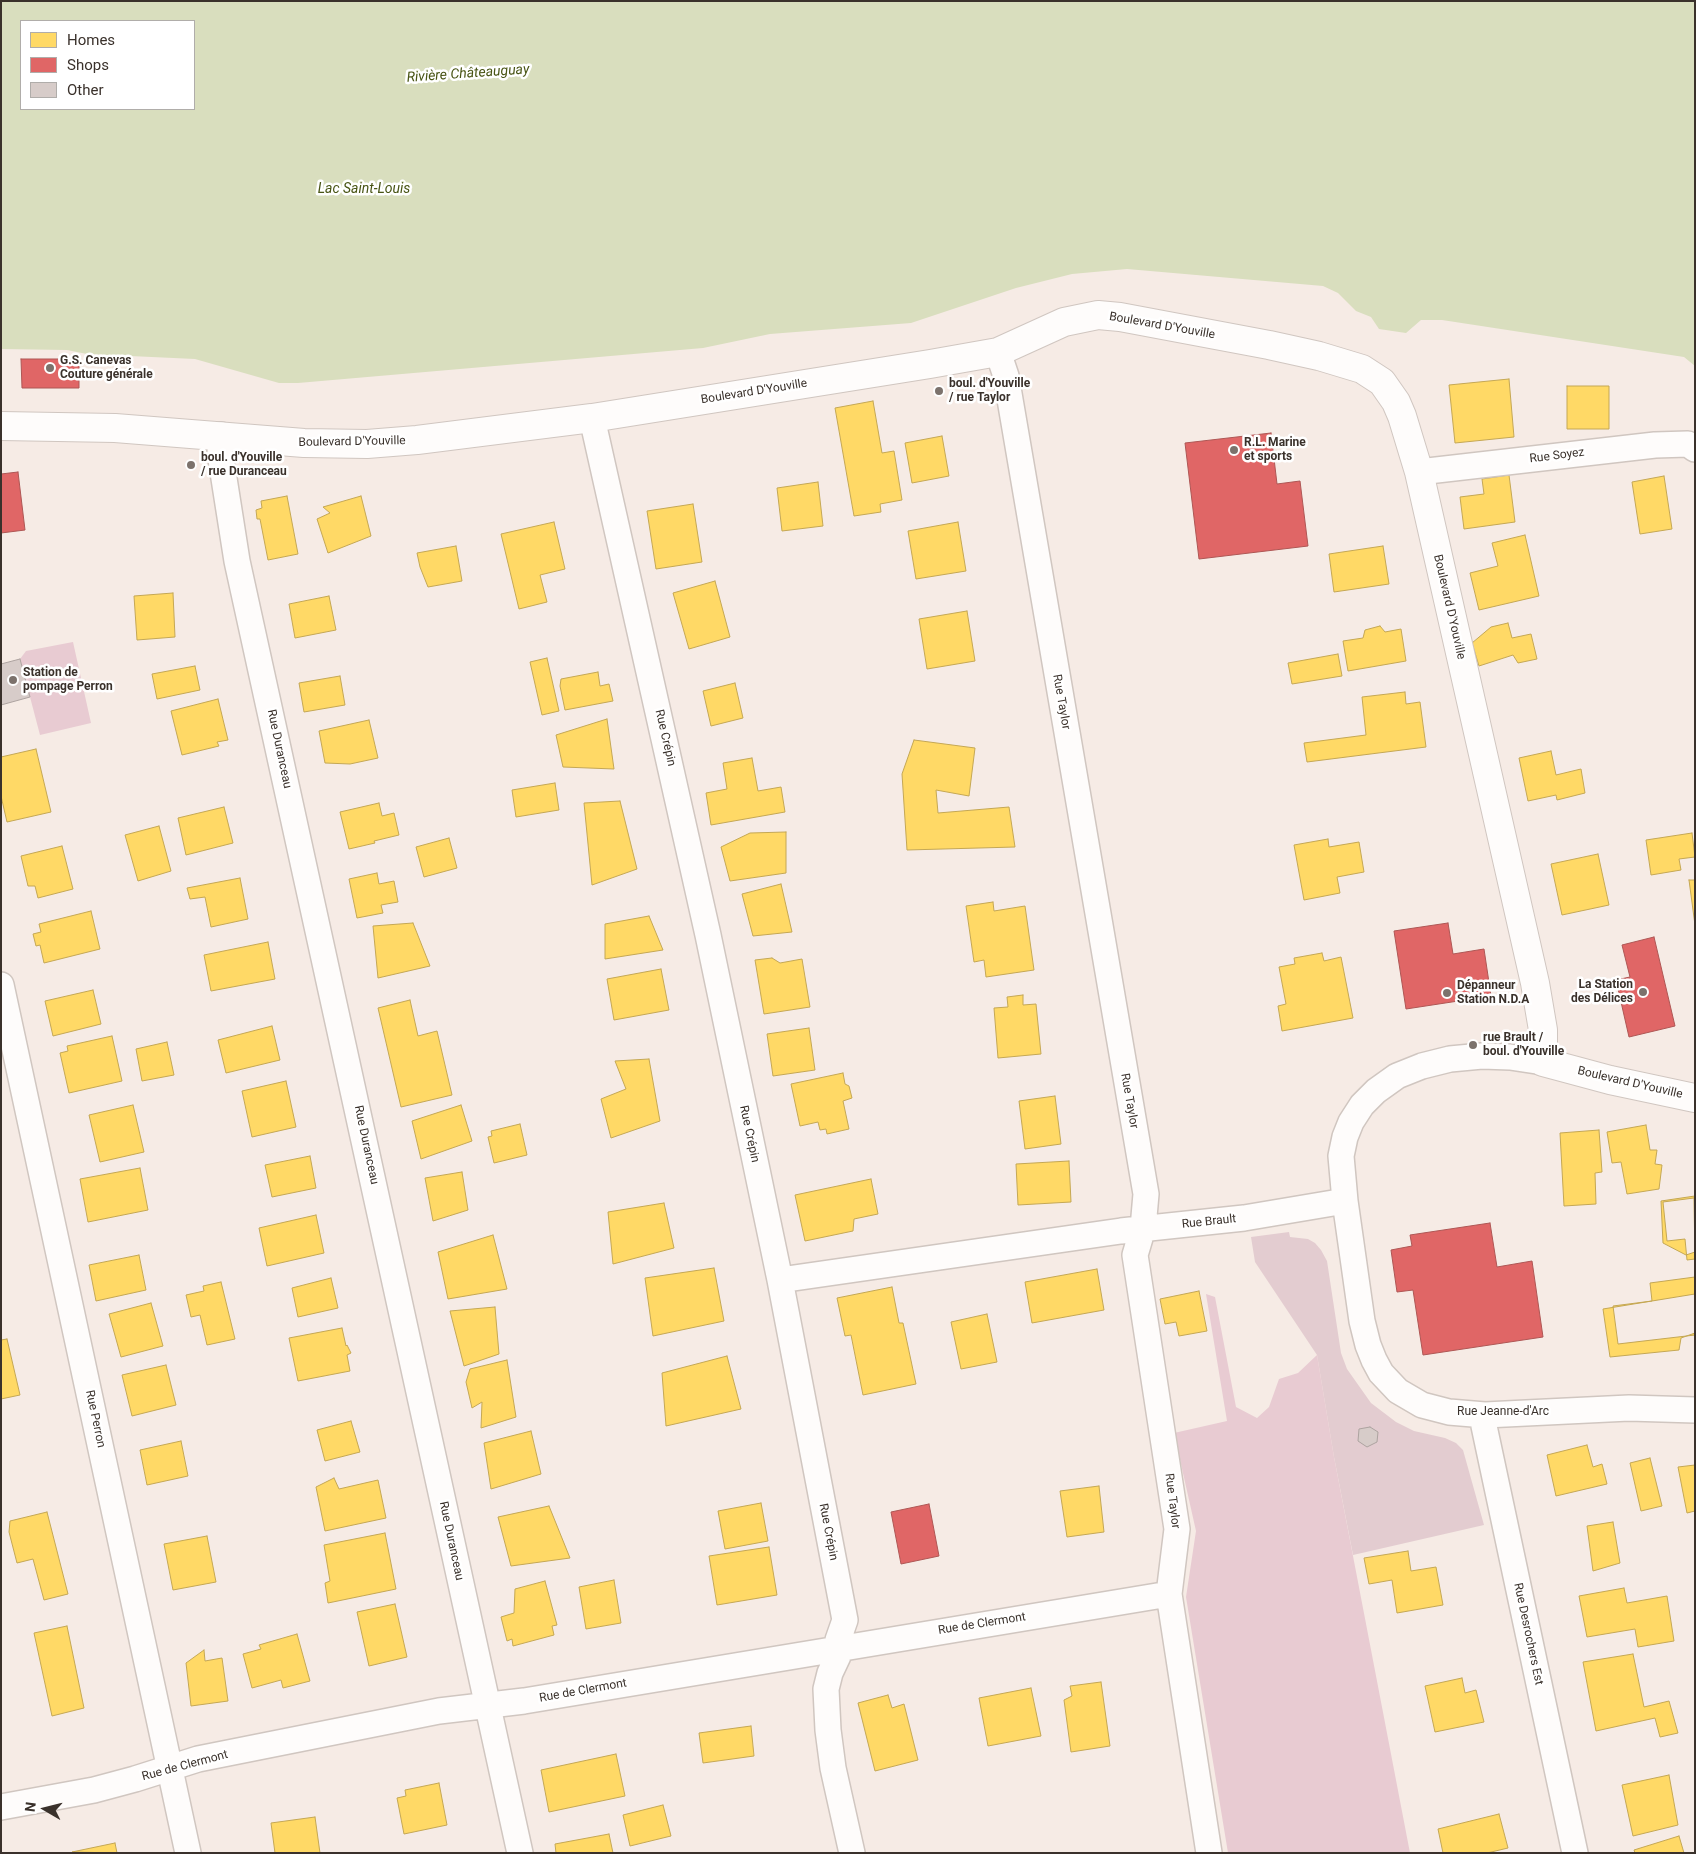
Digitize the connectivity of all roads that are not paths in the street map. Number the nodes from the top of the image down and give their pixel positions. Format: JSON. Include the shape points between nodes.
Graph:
{"nodes":[{"id":1,"x":998,"y":352,"type":"junction"},
{"id":2,"x":592,"y":418,"type":"junction"},
{"id":3,"x":1,"y":426,"type":"edge"},
{"id":4,"x":221,"y":435,"type":"junction"},
{"id":5,"x":1695,"y":449,"type":"edge"},
{"id":6,"x":1418,"y":472,"type":"junction"},
{"id":7,"x":1,"y":985,"type":"edge"},
{"id":8,"x":1543,"y":1062,"type":"junction"},
{"id":9,"x":1695,"y":1098,"type":"edge"},
{"id":10,"x":1345,"y":1201,"type":"junction"},
{"id":11,"x":1143,"y":1228,"type":"junction"},
{"id":12,"x":780,"y":1280,"type":"junction"},
{"id":13,"x":1695,"y":1410,"type":"edge"},
{"id":14,"x":1485,"y":1415,"type":"junction"},
{"id":15,"x":1169,"y":1594,"type":"junction"},
{"id":16,"x":838,"y":1648,"type":"junction"},
{"id":17,"x":487,"y":1706,"type":"junction"},
{"id":18,"x":170,"y":1768,"type":"junction"},
{"id":19,"x":1,"y":1807,"type":"edge"},
{"id":20,"x":188,"y":1853,"type":"edge"},
{"id":21,"x":520,"y":1853,"type":"edge"},
{"id":22,"x":852,"y":1853,"type":"edge"},
{"id":23,"x":1209,"y":1853,"type":"edge"},
{"id":24,"x":1575,"y":1853,"type":"edge"}],
"edges":[{"from":1,"to":2,"type":"street","name":"Boulevard D'Youville"},
{"from":1,"to":6,"type":"street","name":"Boulevard D'Youville","via":[[1064,322],[1098,315],[1269,345],[1344,363],[1369,372],[1389,391],[1402,416]]},
{"from":1,"to":11,"type":"street","name":"Rue Taylor","via":[[1006,376],[1146,1194]]},
{"from":2,"to":4,"type":"street","name":"Boulevard D'Youville","via":[[367,444],[276,441]]},
{"from":2,"to":12,"type":"street","name":"Rue Crépin","via":[[704,916]]},
{"from":3,"to":4,"type":"street","name":"Boulevard D'Youville","via":[[115,428]]},
{"from":4,"to":17,"type":"street","name":"Rue Duranceau","via":[[220,453],[237,561]]},
{"from":5,"to":6,"type":"street","name":"Rue Soyez","via":[[1688,444],[1655,445]]},
{"from":6,"to":8,"type":"street","name":"Boulevard D'Youville","via":[[1535,983],[1543,1030]]},
{"from":7,"to":18,"type":"street","name":"Rue Perron"},
{"from":8,"to":9,"type":"street","name":"Boulevard D'Youville"},
{"from":8,"to":10,"type":"street","via":[[1482,1056],[1450,1059],[1397,1076],[1362,1105],[1344,1137],[1341,1156]]},
{"from":10,"to":11,"type":"street","name":"Rue Brault","via":[[1244,1218]]},
{"from":10,"to":14,"type":"street","name":"Rue Jeanne-d'Arc","via":[[1362,1321],[1368,1345],[1381,1373],[1398,1391],[1432,1409]]},
{"from":11,"to":12,"type":"street","name":"Rue Brault"},
{"from":11,"to":15,"type":"street","name":"Rue Taylor","via":[[1135,1255],[1177,1530]]},
{"from":12,"to":16,"type":"street","name":"Rue Crépin","via":[[845,1620]]},
{"from":13,"to":14,"type":"street","name":"Rue Jeanne-d'Arc","via":[[1629,1408]]},
{"from":14,"to":24,"type":"street","name":"Rue Desrochers Est","via":[[1484,1426]]},
{"from":15,"to":16,"type":"street","name":"Rue de Clermont"},
{"from":15,"to":23,"type":"street","name":"Rue Taylor"},
{"from":16,"to":17,"type":"street","name":"Rue de Clermont"},
{"from":16,"to":22,"type":"street","name":"Rue Crépin","via":[[826,1689],[828,1730]]},
{"from":17,"to":18,"type":"street","name":"Rue de Clermont","via":[[439,1711]]},
{"from":17,"to":21,"type":"street","name":"Rue Duranceau"},
{"from":18,"to":19,"type":"street","name":"Rue de Clermont","via":[[94,1790]]},
{"from":18,"to":20,"type":"street","name":"Rue Perron"}]}
